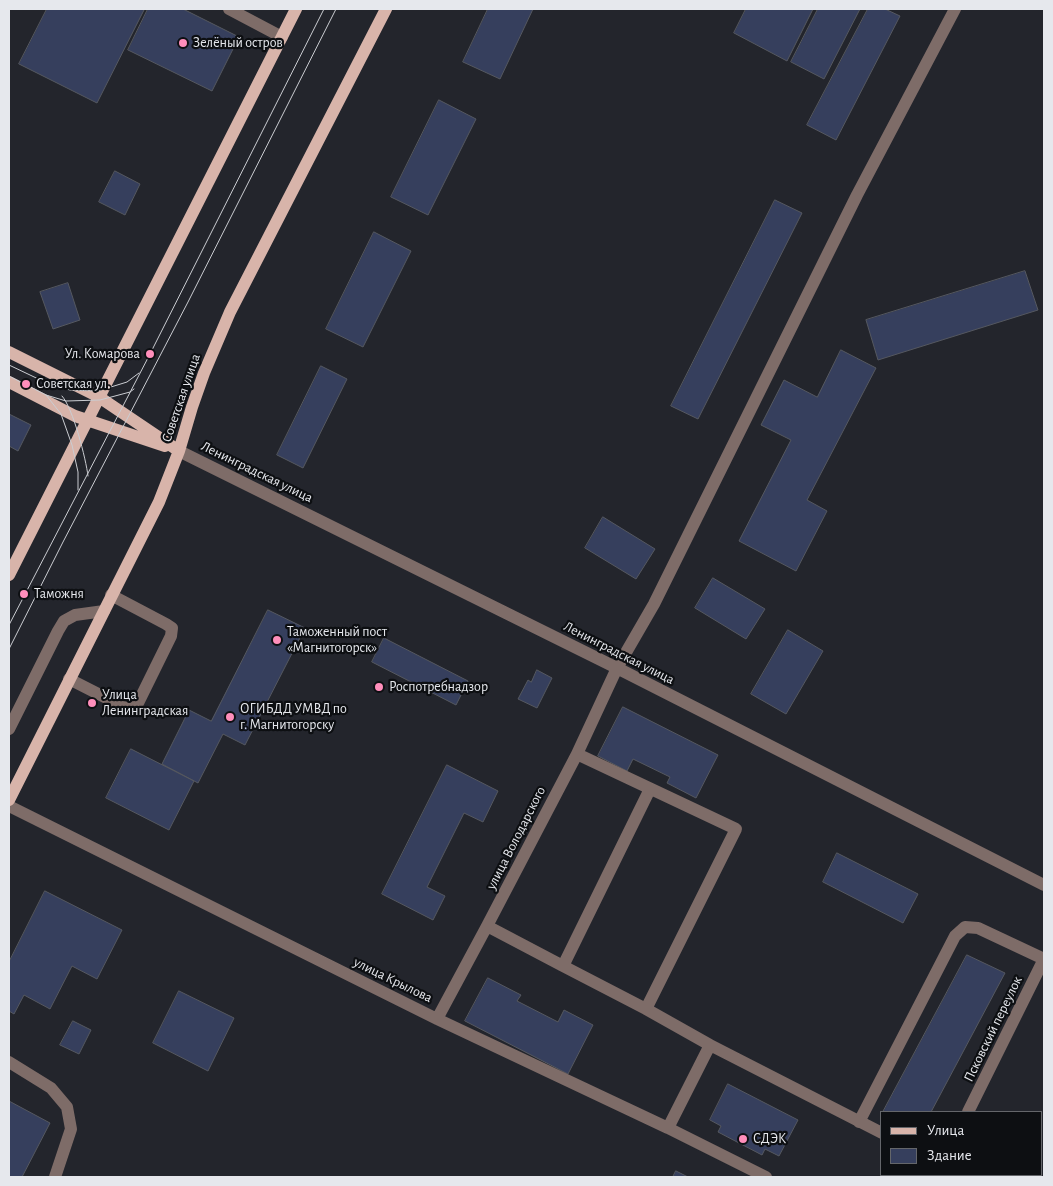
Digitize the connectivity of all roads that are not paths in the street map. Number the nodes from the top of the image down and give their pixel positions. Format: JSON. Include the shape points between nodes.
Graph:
{"nodes":[{"id":1,"x":229,"y":9,"type":"edge"},
{"id":2,"x":296,"y":9,"type":"edge"},
{"id":3,"x":386,"y":9,"type":"edge"},
{"id":4,"x":955,"y":9,"type":"edge"},
{"id":5,"x":282,"y":37,"type":"junction"},
{"id":6,"x":9,"y":352,"type":"edge"},
{"id":7,"x":9,"y":382,"type":"edge"},
{"id":8,"x":99,"y":397,"type":"junction"},
{"id":9,"x":87,"y":420,"type":"junction"},
{"id":10,"x":179,"y":450,"type":"junction"},
{"id":11,"x":9,"y":575,"type":"edge"},
{"id":12,"x":112,"y":595,"type":"junction"},
{"id":13,"x":104,"y":611,"type":"junction"},
{"id":14,"x":617,"y":668,"type":"junction"},
{"id":15,"x":69,"y":679,"type":"junction"},
{"id":16,"x":9,"y":729,"type":"edge"},
{"id":17,"x":576,"y":754,"type":"junction"},
{"id":18,"x":650,"y":789,"type":"junction"},
{"id":19,"x":9,"y":800,"type":"edge"},
{"id":20,"x":9,"y":806,"type":"edge"},
{"id":21,"x":1044,"y":885,"type":"edge"},
{"id":22,"x":487,"y":926,"type":"junction"},
{"id":23,"x":1044,"y":959,"type":"edge"},
{"id":24,"x":564,"y":966,"type":"junction"},
{"id":25,"x":1039,"y":981,"type":"edge"},
{"id":26,"x":646,"y":1009,"type":"junction"},
{"id":27,"x":438,"y":1019,"type":"junction"},
{"id":28,"x":710,"y":1045,"type":"junction"},
{"id":29,"x":9,"y":1062,"type":"edge"},
{"id":30,"x":969,"y":1111,"type":"edge"},
{"id":31,"x":859,"y":1122,"type":"junction"},
{"id":32,"x":668,"y":1128,"type":"junction"},
{"id":33,"x":880,"y":1132,"type":"edge"},
{"id":34,"x":55,"y":1177,"type":"edge"},
{"id":35,"x":766,"y":1177,"type":"edge"}],
"edges":[{"from":1,"to":5,"type":"street"},
{"from":2,"to":5,"type":"main road"},
{"from":3,"to":10,"type":"main road","name":"Советская улица","via":[[230,312],[204,373]]},
{"from":4,"to":14,"type":"street","name":"улица Володарского","via":[[857,195],[654,604]]},
{"from":5,"to":8,"type":"main road"},
{"from":6,"to":8,"type":"main road","name":"Ленинградская улица"},
{"from":7,"to":9,"type":"main road","name":"Ленинградская улица"},
{"from":8,"to":9,"type":"main road"},
{"from":8,"to":10,"type":"main road","name":"Ленинградская улица"},
{"from":9,"to":10,"type":"main road","name":"Ленинградская улица"},
{"from":9,"to":11,"type":"main road"},
{"from":10,"to":12,"type":"main road","name":"Советская улица","via":[[159,502]]},
{"from":10,"to":14,"type":"street","name":"Ленинградская улица"},
{"from":12,"to":13,"type":"main road","name":"Советская улица"},
{"from":12,"to":15,"type":"street","via":[[172,628],[137,705],[133,709],[126,708]]},
{"from":13,"to":15,"type":"main road","name":"Советская улица"},
{"from":13,"to":16,"type":"street","via":[[75,615],[64,621]]},
{"from":14,"to":17,"type":"street","name":"улица Володарского"},
{"from":14,"to":21,"type":"street","name":"Ленинградская улица"},
{"from":15,"to":19,"type":"main road","name":"Советская улица"},
{"from":17,"to":18,"type":"street"},
{"from":17,"to":22,"type":"street","name":"улица Володарского"},
{"from":18,"to":24,"type":"street"},
{"from":18,"to":26,"type":"street","via":[[736,830]]},
{"from":20,"to":27,"type":"street","name":"улица Крылова"},
{"from":22,"to":24,"type":"street"},
{"from":22,"to":27,"type":"street","name":"улица Володарского"},
{"from":23,"to":25,"type":"street","name":"Псковский переулок"},
{"from":23,"to":31,"type":"street","via":[[978,928],[965,927],[954,936]]},
{"from":24,"to":26,"type":"street"},
{"from":25,"to":30,"type":"street","name":"Псковский переулок"},
{"from":26,"to":28,"type":"street"},
{"from":27,"to":32,"type":"street","name":"улица Крылова"},
{"from":28,"to":31,"type":"street"},
{"from":28,"to":32,"type":"street"},
{"from":29,"to":34,"type":"street","via":[[51,1088],[67,1107],[71,1130]]},
{"from":31,"to":33,"type":"street"},
{"from":32,"to":35,"type":"street","name":"улица Крылова"}]}
